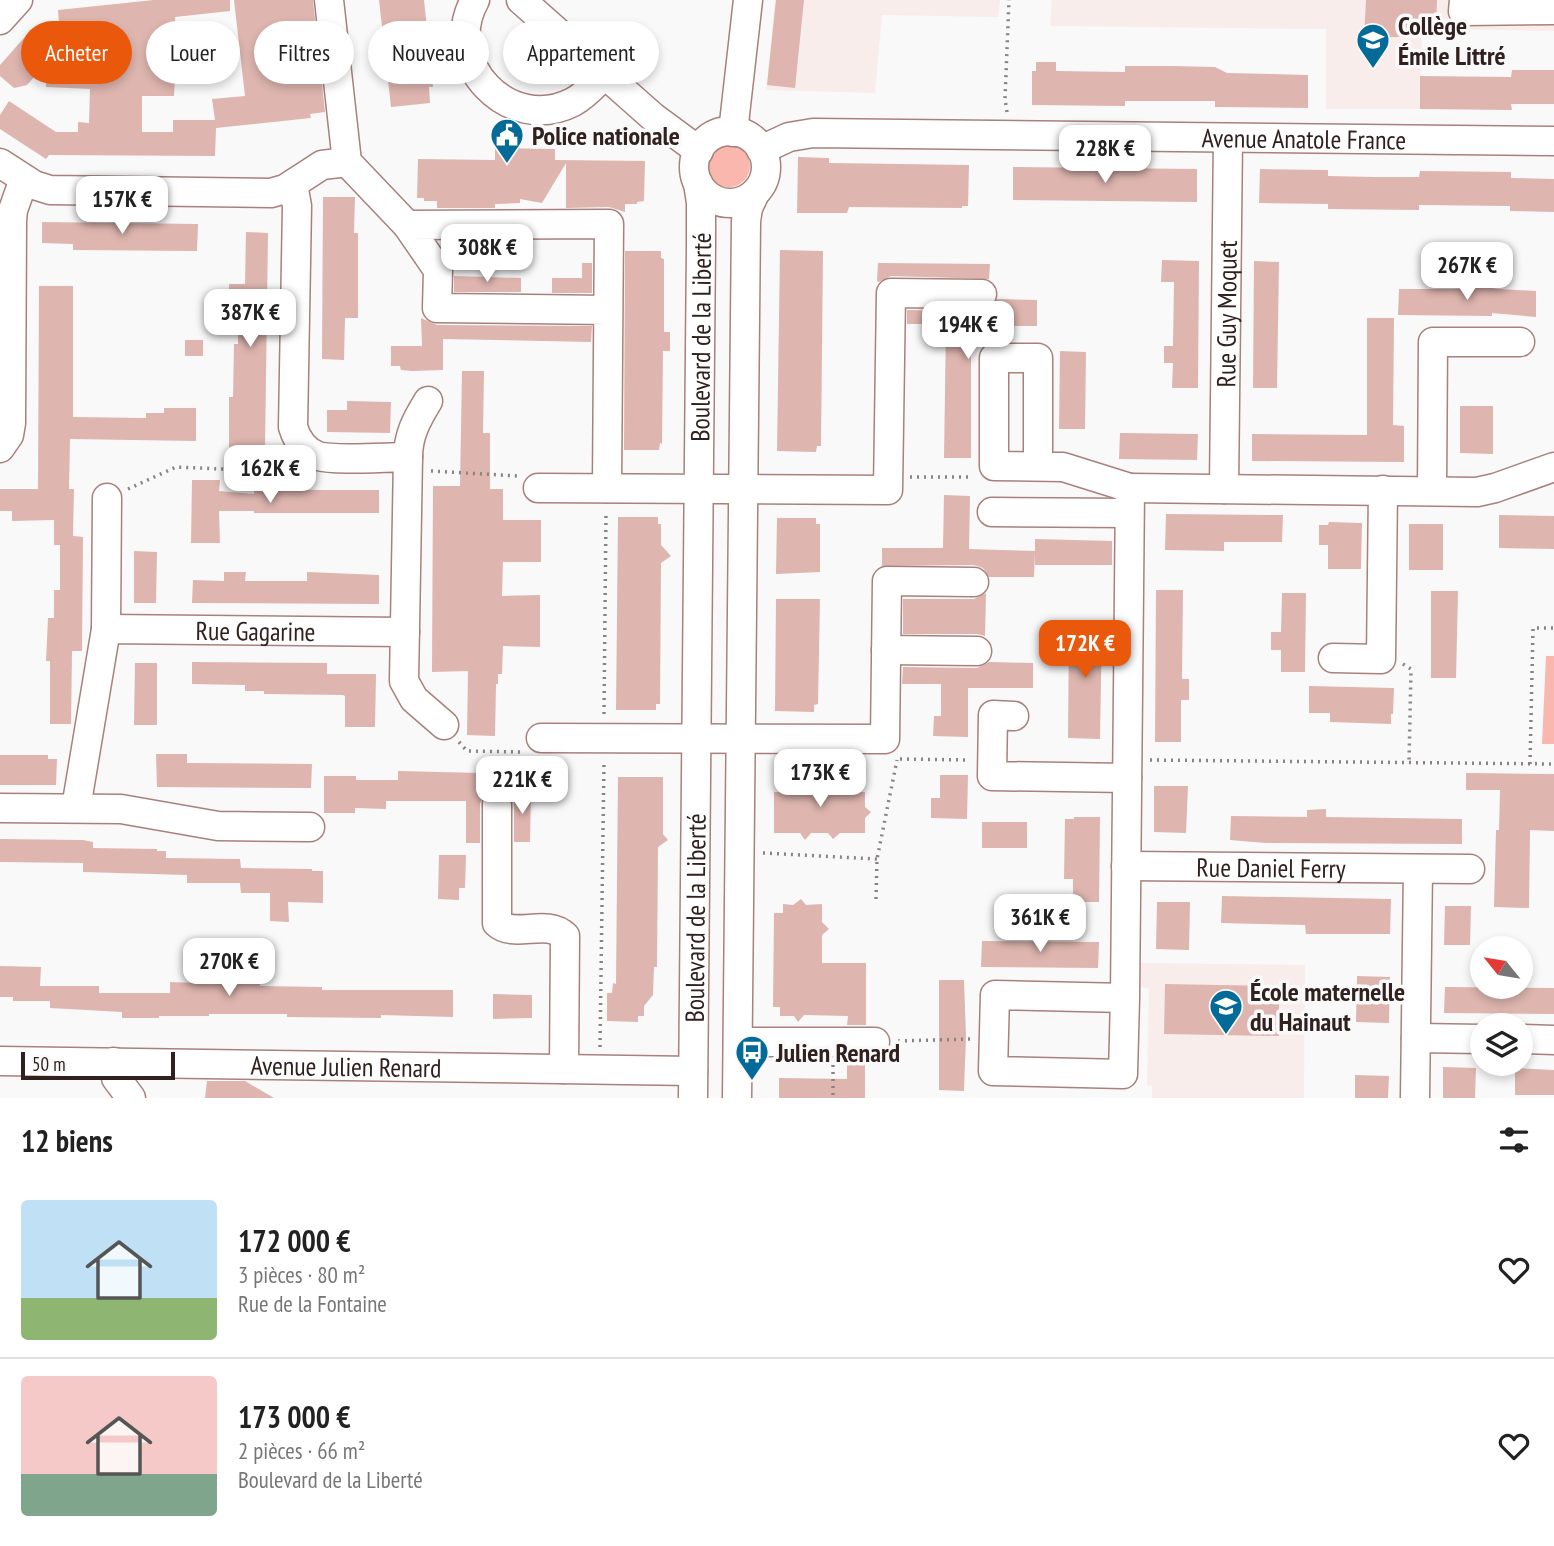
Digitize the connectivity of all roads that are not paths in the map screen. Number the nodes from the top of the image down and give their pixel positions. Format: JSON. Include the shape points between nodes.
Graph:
{"nodes":[{"id":1,"x":329,"y":0,"type":"edge"},
{"id":2,"x":475,"y":0,"type":"edge"},
{"id":3,"x":521,"y":0,"type":"edge"},
{"id":4,"x":748,"y":0,"type":"edge"},
{"id":5,"x":1464,"y":0,"type":"edge"},
{"id":6,"x":1554,"y":10,"type":"edge"},
{"id":7,"x":545,"y":21,"type":"edge"},
{"id":8,"x":595,"y":84,"type":"edge"},
{"id":9,"x":616,"y":84,"type":"edge"},
{"id":10,"x":733,"y":132,"type":"junction"},
{"id":11,"x":1228,"y":138,"type":"junction"},
{"id":12,"x":1554,"y":141,"type":"edge"},
{"id":13,"x":698,"y":150,"type":"junction"},
{"id":14,"x":761,"y":150,"type":"junction"},
{"id":15,"x":347,"y":162,"type":"junction"},
{"id":16,"x":0,"y":163,"type":"edge"},
{"id":17,"x":24,"y":178,"type":"junction"},
{"id":18,"x":698,"y":183,"type":"junction"},
{"id":19,"x":293,"y":184,"type":"junction"},
{"id":20,"x":755,"y":193,"type":"junction"},
{"id":21,"x":407,"y":225,"type":"junction"},
{"id":22,"x":982,"y":294,"type":"dead end"},
{"id":23,"x":608,"y":310,"type":"junction"},
{"id":24,"x":1520,"y":342,"type":"dead end"},
{"id":25,"x":428,"y":401,"type":"dead end"},
{"id":26,"x":0,"y":448,"type":"edge"},
{"id":27,"x":408,"y":457,"type":"junction"},
{"id":28,"x":1038,"y":466,"type":"junction"},
{"id":29,"x":1554,"y":467,"type":"edge"},
{"id":30,"x":538,"y":488,"type":"road end"},
{"id":31,"x":607,"y":488,"type":"junction"},
{"id":32,"x":699,"y":489,"type":"junction"},
{"id":33,"x":743,"y":489,"type":"junction"},
{"id":34,"x":1224,"y":489,"type":"junction"},
{"id":35,"x":1432,"y":490,"type":"junction"},
{"id":36,"x":1383,"y":491,"type":"junction"},
{"id":37,"x":107,"y":498,"type":"road end"},
{"id":38,"x":1129,"y":500,"type":"junction"},
{"id":39,"x":992,"y":512,"type":"dead end"},
{"id":40,"x":974,"y":582,"type":"dead end"},
{"id":41,"x":106,"y":629,"type":"junction"},
{"id":42,"x":405,"y":632,"type":"junction"},
{"id":43,"x":886,"y":650,"type":"junction"},
{"id":44,"x":977,"y":651,"type":"dead end"},
{"id":45,"x":1333,"y":659,"type":"dead end"},
{"id":46,"x":1014,"y":716,"type":"dead end"},
{"id":47,"x":444,"y":724,"type":"road end"},
{"id":48,"x":541,"y":738,"type":"road end"},
{"id":49,"x":696,"y":739,"type":"junction"},
{"id":50,"x":741,"y":739,"type":"junction"},
{"id":51,"x":1127,"y":769,"type":"junction"},
{"id":52,"x":497,"y":804,"type":"dead end"},
{"id":53,"x":0,"y":808,"type":"edge"},
{"id":54,"x":76,"y":808,"type":"junction"},
{"id":55,"x":310,"y":827,"type":"dead end"},
{"id":56,"x":1126,"y":866,"type":"junction"},
{"id":57,"x":1418,"y":869,"type":"junction"},
{"id":58,"x":1470,"y":869,"type":"dead end"},
{"id":59,"x":1125,"y":998,"type":"junction"},
{"id":60,"x":1416,"y":1038,"type":"junction"},
{"id":61,"x":1470,"y":1039,"type":"edge"},
{"id":62,"x":1533,"y":1039,"type":"edge"},
{"id":63,"x":1554,"y":1040,"type":"edge"},
{"id":64,"x":738,"y":1041,"type":"junction"},
{"id":65,"x":875,"y":1042,"type":"road end"},
{"id":66,"x":0,"y":1062,"type":"edge"},
{"id":67,"x":114,"y":1062,"type":"junction"},
{"id":68,"x":564,"y":1069,"type":"junction"},
{"id":69,"x":693,"y":1085,"type":"edge"},
{"id":70,"x":131,"y":1098,"type":"edge"},
{"id":71,"x":737,"y":1098,"type":"edge"},
{"id":72,"x":1415,"y":1098,"type":"edge"}],
"edges":[{"from":1,"to":15,"type":"street"},
{"from":2,"to":8,"type":"street","via":[[466,25],[468,58],[484,86],[500,99],[531,110],[563,106]]},
{"from":3,"to":7,"type":"street"},
{"from":4,"to":10,"type":"street"},
{"from":5,"to":6,"type":"street","via":[[1463,11]]},
{"from":9,"to":13,"type":"street"},
{"from":10,"to":13,"type":"street","via":[[713,136]]},
{"from":10,"to":14,"type":"street","via":[[747,136]]},
{"from":11,"to":12,"type":"street","name":"Avenue Anatole France"},
{"from":11,"to":14,"type":"street","name":"Avenue Anatole France","via":[[813,133],[789,137]]},
{"from":11,"to":34,"type":"street","name":"Rue Guy Moquet"},
{"from":13,"to":18,"type":"street","via":[[694,169]]},
{"from":14,"to":20,"type":"street","via":[[765,175]]},
{"from":15,"to":19,"type":"street","via":[[322,165]]},
{"from":15,"to":21,"type":"street"},
{"from":16,"to":17,"type":"street"},
{"from":17,"to":19,"type":"street","via":[[50,190],[271,193]]},
{"from":17,"to":26,"type":"street","via":[[12,221],[11,423]]},
{"from":18,"to":20,"type":"street","via":[[707,195],[721,202],[737,203]]},
{"from":18,"to":32,"type":"street","name":"Boulevard de la Liberté"},
{"from":19,"to":27,"type":"street","via":[[297,206],[293,427],[304,447],[325,457]]},
{"from":20,"to":33,"type":"street","name":"Boulevard de la Liberté","via":[[746,221]]},
{"from":21,"to":23,"type":"street","via":[[438,270],[437,308]]},
{"from":21,"to":23,"type":"street","via":[[609,224]]},
{"from":22,"to":33,"type":"street","via":[[891,293],[888,490]]},
{"from":23,"to":31,"type":"street"},
{"from":24,"to":35,"type":"street","via":[[1433,342]]},
{"from":25,"to":27,"type":"street","via":[[409,438]]},
{"from":27,"to":42,"type":"street"},
{"from":28,"to":28,"type":"street","via":[[1038,358],[994,358],[994,466]]},
{"from":28,"to":38,"type":"street","via":[[1076,470]]},
{"from":29,"to":35,"type":"street","via":[[1486,491]]},
{"from":30,"to":31,"type":"street"},
{"from":31,"to":32,"type":"street"},
{"from":32,"to":33,"type":"street"},
{"from":32,"to":49,"type":"street","name":"Boulevard de la Liberté"},
{"from":33,"to":50,"type":"street","name":"Boulevard de la Liberté"},
{"from":34,"to":36,"type":"street"},
{"from":34,"to":38,"type":"street"},
{"from":35,"to":36,"type":"street"},
{"from":36,"to":45,"type":"street","via":[[1381,659]]},
{"from":37,"to":41,"type":"street"},
{"from":38,"to":39,"type":"street"},
{"from":38,"to":51,"type":"street"},
{"from":40,"to":43,"type":"street","via":[[887,581]]},
{"from":41,"to":42,"type":"street","name":"Rue Gagarine"},
{"from":41,"to":54,"type":"street"},
{"from":42,"to":47,"type":"street","via":[[404,681],[414,699]]},
{"from":43,"to":44,"type":"street"},
{"from":43,"to":50,"type":"street","via":[[885,739]]},
{"from":46,"to":51,"type":"street","via":[[993,715],[992,776]]},
{"from":48,"to":49,"type":"street"},
{"from":49,"to":50,"type":"street"},
{"from":49,"to":69,"type":"street","name":"Boulevard de la Liberté"},
{"from":50,"to":64,"type":"street","name":"Boulevard de la Liberté"},
{"from":51,"to":56,"type":"street"},
{"from":52,"to":68,"type":"street","via":[[497,923],[506,929],[555,929],[565,936]]},
{"from":53,"to":54,"type":"street"},
{"from":54,"to":55,"type":"street","via":[[131,810],[218,826]]},
{"from":56,"to":57,"type":"street","name":"Rue Daniel Ferry"},
{"from":56,"to":59,"type":"street"},
{"from":57,"to":58,"type":"street","name":"Rue Daniel Ferry"},
{"from":57,"to":60,"type":"street"},
{"from":59,"to":59,"type":"street","via":[[1123,1074],[993,1071],[995,995]]},
{"from":60,"to":61,"type":"street"},
{"from":60,"to":72,"type":"street"},
{"from":62,"to":63,"type":"street"},
{"from":64,"to":65,"type":"street"},
{"from":64,"to":71,"type":"street","name":"Boulevard de la Liberté"},
{"from":66,"to":67,"type":"street","name":"Avenue Julien Renard"},
{"from":67,"to":68,"type":"street","name":"Avenue Julien Renard"},
{"from":67,"to":70,"type":"street","via":[[116,1078]]},
{"from":68,"to":69,"type":"street","name":"Avenue Julien Renard"}]}
